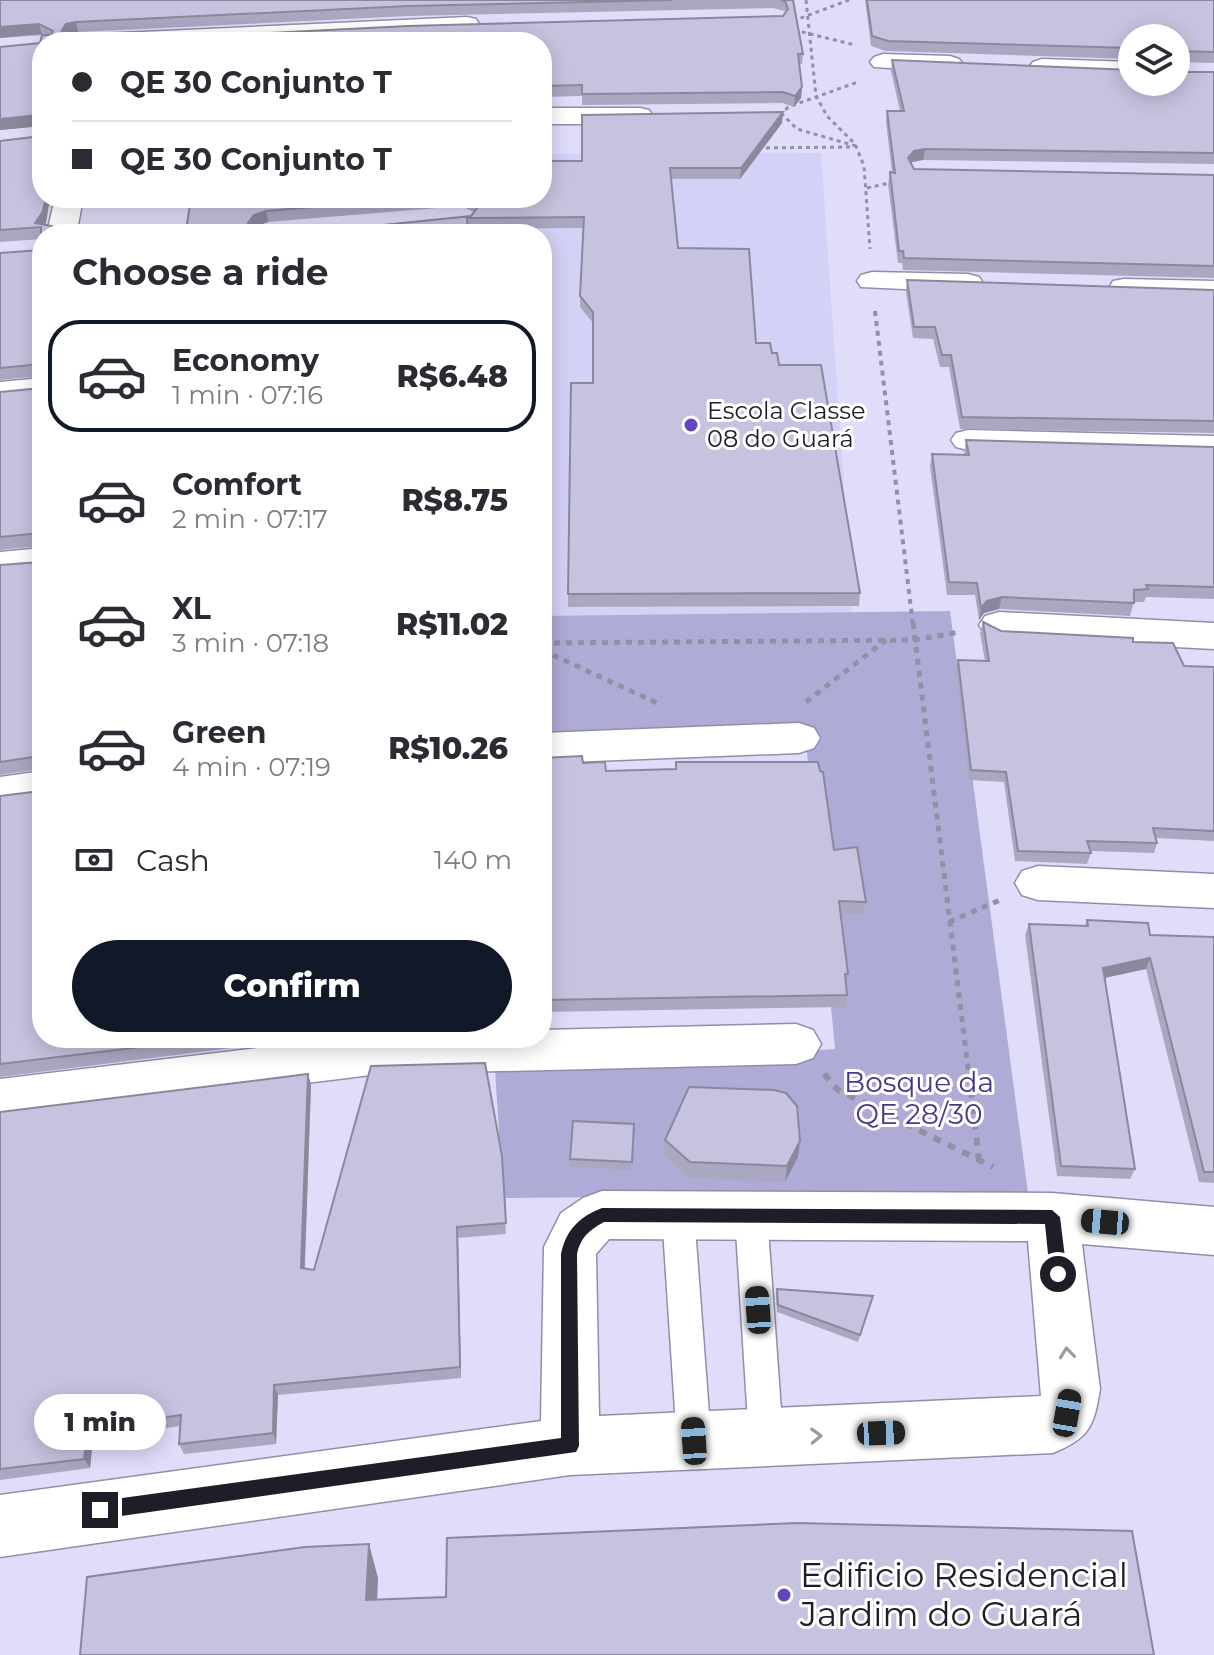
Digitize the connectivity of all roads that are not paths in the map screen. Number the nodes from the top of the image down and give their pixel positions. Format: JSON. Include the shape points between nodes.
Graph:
{"nodes":[{"id":1,"x":486,"y":24,"type":"edge"},
{"id":2,"x":305,"y":32,"type":"edge"},
{"id":3,"x":883,"y":62,"type":"road end"},
{"id":4,"x":976,"y":65,"type":"edge"},
{"id":5,"x":1023,"y":66,"type":"edge"},
{"id":6,"x":1118,"y":69,"type":"edge"},
{"id":7,"x":659,"y":115,"type":"edge"},
{"id":8,"x":552,"y":116,"type":"edge"},
{"id":9,"x":872,"y":281,"type":"road end"},
{"id":10,"x":996,"y":284,"type":"edge"},
{"id":11,"x":1090,"y":287,"type":"edge"},
{"id":12,"x":1214,"y":290,"type":"edge"},
{"id":13,"x":32,"y":389,"type":"edge"},
{"id":14,"x":0,"y":392,"type":"edge"},
{"id":15,"x":968,"y":440,"type":"edge"},
{"id":16,"x":1214,"y":446,"type":"edge"},
{"id":17,"x":32,"y":561,"type":"edge"},
{"id":18,"x":0,"y":564,"type":"edge"},
{"id":19,"x":999,"y":625,"type":"road end"},
{"id":20,"x":1214,"y":636,"type":"edge"},
{"id":21,"x":799,"y":738,"type":"road end"},
{"id":22,"x":552,"y":748,"type":"edge"},
{"id":23,"x":32,"y":787,"type":"edge"},
{"id":24,"x":0,"y":792,"type":"edge"},
{"id":25,"x":1038,"y":883,"type":"road end"},
{"id":26,"x":1214,"y":891,"type":"edge"},
{"id":27,"x":796,"y":1044,"type":"road end"},
{"id":28,"x":0,"y":1100,"type":"edge"},
{"id":29,"x":678,"y":1214,"type":"junction"},
{"id":30,"x":751,"y":1215,"type":"junction"},
{"id":31,"x":1052,"y":1217,"type":"junction"},
{"id":32,"x":1213,"y":1234,"type":"edge"},
{"id":33,"x":766,"y":1438,"type":"junction"},
{"id":34,"x":694,"y":1441,"type":"junction"},
{"id":35,"x":570,"y":1446,"type":"junction"},
{"id":36,"x":0,"y":1526,"type":"edge"}],
"edges":[{"from":1,"to":2,"type":"street"},
{"from":3,"to":4,"type":"street"},
{"from":5,"to":6,"type":"street"},
{"from":7,"to":8,"type":"street"},
{"from":9,"to":10,"type":"street"},
{"from":11,"to":12,"type":"street"},
{"from":13,"to":14,"type":"street"},
{"from":15,"to":16,"type":"street"},
{"from":17,"to":18,"type":"street"},
{"from":19,"to":20,"type":"street"},
{"from":21,"to":22,"type":"street"},
{"from":23,"to":24,"type":"street"},
{"from":25,"to":26,"type":"street"},
{"from":27,"to":28,"type":"street","via":[[379,1054]]},
{"from":29,"to":30,"type":"street"},
{"from":29,"to":34,"type":"lane"},
{"from":29,"to":35,"type":"street","via":[[602,1215],[572,1239]]},
{"from":30,"to":31,"type":"street"},
{"from":30,"to":33,"type":"lane"},
{"from":31,"to":32,"type":"street"},
{"from":33,"to":31,"type":"street","one_way":true,"via":[[1053,1424],[1067,1413],[1071,1389]]},
{"from":33,"to":34,"type":"street"},
{"from":34,"to":35,"type":"street"},
{"from":35,"to":36,"type":"street"}]}
